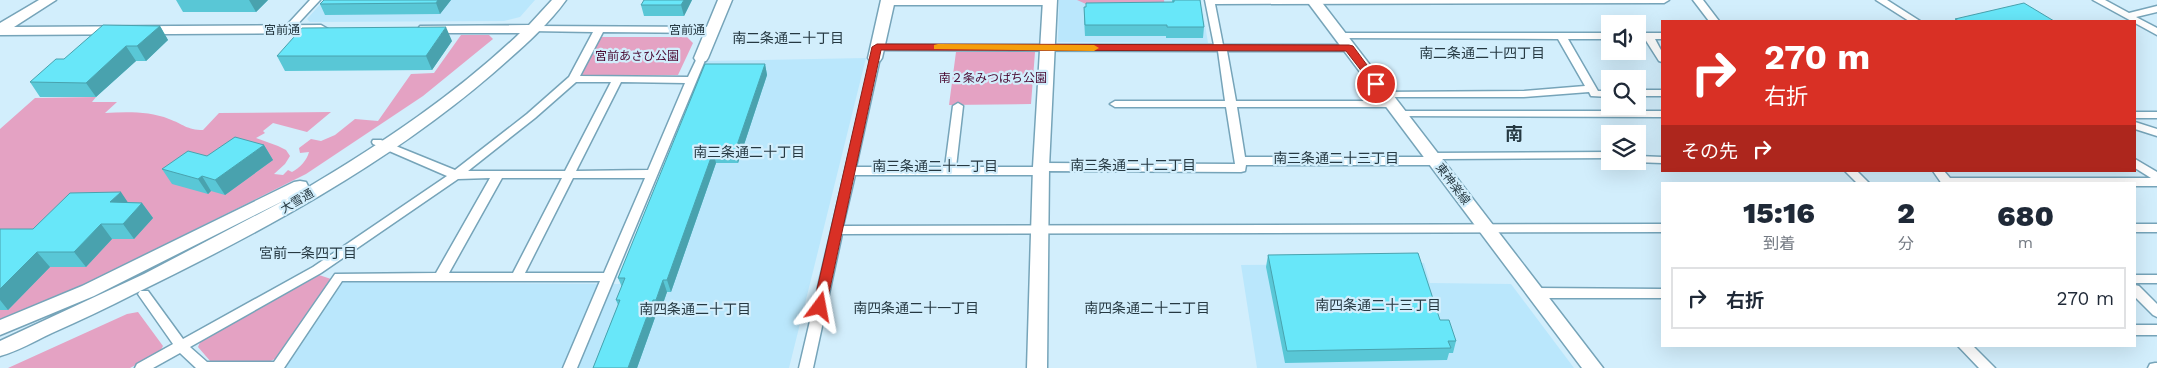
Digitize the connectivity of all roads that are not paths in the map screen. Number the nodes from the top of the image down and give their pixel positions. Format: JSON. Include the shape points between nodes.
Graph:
{"nodes":[{"id":1,"x":38,"y":0,"type":"edge"},
{"id":2,"x":49,"y":0,"type":"edge"},
{"id":3,"x":315,"y":0,"type":"edge"},
{"id":4,"x":547,"y":0,"type":"edge"},
{"id":5,"x":559,"y":0,"type":"edge"},
{"id":6,"x":726,"y":0,"type":"edge"},
{"id":7,"x":1313,"y":0,"type":"edge"},
{"id":8,"x":1664,"y":0,"type":"edge"},
{"id":9,"x":1698,"y":0,"type":"edge"},
{"id":10,"x":1881,"y":0,"type":"edge"},
{"id":11,"x":2098,"y":0,"type":"edge"},
{"id":12,"x":888,"y":1,"type":"edge"},
{"id":13,"x":1050,"y":1,"type":"edge"},
{"id":14,"x":1210,"y":1,"type":"edge"},
{"id":15,"x":2157,"y":9,"type":"edge"},
{"id":16,"x":2127,"y":16,"type":"junction"},
{"id":17,"x":1713,"y":20,"type":"edge"},
{"id":18,"x":1913,"y":20,"type":"edge"},
{"id":19,"x":2134,"y":20,"type":"edge"},
{"id":20,"x":2136,"y":21,"type":"edge"},
{"id":21,"x":0,"y":22,"type":"edge"},
{"id":22,"x":408,"y":29,"type":"edge"},
{"id":23,"x":526,"y":29,"type":"junction"},
{"id":24,"x":0,"y":30,"type":"edge"},
{"id":25,"x":288,"y":30,"type":"junction"},
{"id":26,"x":332,"y":30,"type":"edge"},
{"id":27,"x":600,"y":30,"type":"junction"},
{"id":28,"x":713,"y":30,"type":"junction"},
{"id":29,"x":2157,"y":32,"type":"edge"},
{"id":30,"x":1561,"y":36,"type":"junction"},
{"id":31,"x":1601,"y":36,"type":"edge"},
{"id":32,"x":1646,"y":36,"type":"edge"},
{"id":33,"x":1661,"y":36,"type":"edge"},
{"id":34,"x":1646,"y":40,"type":"edge"},
{"id":35,"x":1345,"y":42,"type":"junction"},
{"id":36,"x":1046,"y":48,"type":"junction"},
{"id":37,"x":1221,"y":48,"type":"junction"},
{"id":38,"x":876,"y":52,"type":"junction"},
{"id":39,"x":701,"y":58,"type":"joint"},
{"id":40,"x":1661,"y":58,"type":"edge"},
{"id":41,"x":573,"y":79,"type":"junction"},
{"id":42,"x":617,"y":80,"type":"junction"},
{"id":43,"x":692,"y":80,"type":"junction"},
{"id":44,"x":1592,"y":90,"type":"junction"},
{"id":45,"x":1646,"y":93,"type":"edge"},
{"id":46,"x":1661,"y":93,"type":"edge"},
{"id":47,"x":1601,"y":94,"type":"edge"},
{"id":48,"x":1115,"y":104,"type":"dead end"},
{"id":49,"x":1231,"y":104,"type":"junction"},
{"id":50,"x":1392,"y":104,"type":"junction"},
{"id":51,"x":958,"y":106,"type":"dead end"},
{"id":52,"x":1661,"y":114,"type":"edge"},
{"id":53,"x":2157,"y":115,"type":"edge"},
{"id":54,"x":2136,"y":116,"type":"edge"},
{"id":55,"x":2136,"y":125,"type":"edge"},
{"id":56,"x":2157,"y":133,"type":"edge"},
{"id":57,"x":377,"y":145,"type":"junction"},
{"id":58,"x":1601,"y":155,"type":"edge"},
{"id":59,"x":1434,"y":159,"type":"junction"},
{"id":60,"x":1646,"y":160,"type":"edge"},
{"id":61,"x":1661,"y":160,"type":"edge"},
{"id":62,"x":1240,"y":161,"type":"junction"},
{"id":63,"x":2136,"y":164,"type":"edge"},
{"id":64,"x":1041,"y":169,"type":"junction"},
{"id":65,"x":850,"y":171,"type":"junction"},
{"id":66,"x":950,"y":171,"type":"junction"},
{"id":67,"x":1851,"y":172,"type":"edge"},
{"id":68,"x":1939,"y":172,"type":"edge"},
{"id":69,"x":652,"y":174,"type":"junction"},
{"id":70,"x":342,"y":175,"type":"junction"},
{"id":71,"x":456,"y":175,"type":"junction"},
{"id":72,"x":498,"y":175,"type":"junction"},
{"id":73,"x":570,"y":175,"type":"junction"},
{"id":74,"x":2157,"y":177,"type":"edge"},
{"id":75,"x":1862,"y":182,"type":"edge"},
{"id":76,"x":1947,"y":182,"type":"edge"},
{"id":77,"x":2136,"y":182,"type":"edge"},
{"id":78,"x":2157,"y":182,"type":"edge"},
{"id":79,"x":1487,"y":228,"type":"junction"},
{"id":80,"x":1661,"y":228,"type":"edge"},
{"id":81,"x":2136,"y":228,"type":"edge"},
{"id":82,"x":2157,"y":228,"type":"edge"},
{"id":83,"x":837,"y":230,"type":"junction"},
{"id":84,"x":1040,"y":230,"type":"junction"},
{"id":85,"x":317,"y":270,"type":"junction"},
{"id":86,"x":339,"y":277,"type":"junction"},
{"id":87,"x":440,"y":277,"type":"junction"},
{"id":88,"x":517,"y":277,"type":"junction"},
{"id":89,"x":609,"y":277,"type":"junction"},
{"id":90,"x":2136,"y":279,"type":"edge"},
{"id":91,"x":2157,"y":279,"type":"edge"},
{"id":92,"x":2136,"y":290,"type":"edge"},
{"id":93,"x":144,"y":294,"type":"junction"},
{"id":94,"x":1537,"y":294,"type":"junction"},
{"id":95,"x":1661,"y":294,"type":"edge"},
{"id":96,"x":2157,"y":312,"type":"edge"},
{"id":97,"x":0,"y":328,"type":"edge"},
{"id":98,"x":2136,"y":330,"type":"edge"},
{"id":99,"x":2157,"y":330,"type":"edge"},
{"id":100,"x":0,"y":339,"type":"edge"},
{"id":101,"x":182,"y":347,"type":"junction"},
{"id":102,"x":1965,"y":347,"type":"edge"},
{"id":103,"x":0,"y":349,"type":"edge"},
{"id":104,"x":0,"y":358,"type":"edge"},
{"id":105,"x":142,"y":368,"type":"edge"},
{"id":106,"x":204,"y":368,"type":"edge"},
{"id":107,"x":278,"y":368,"type":"edge"},
{"id":108,"x":570,"y":368,"type":"edge"},
{"id":109,"x":806,"y":368,"type":"edge"},
{"id":110,"x":1037,"y":368,"type":"edge"},
{"id":111,"x":1593,"y":368,"type":"edge"},
{"id":112,"x":1988,"y":368,"type":"edge"}],
"edges":[{"from":1,"to":21,"type":"street"},
{"from":2,"to":24,"type":"street"},
{"from":3,"to":25,"type":"street"},
{"from":4,"to":23,"type":"street","name":"大雪通"},
{"from":5,"to":23,"type":"street","name":"大雪通"},
{"from":6,"to":28,"type":"street"},
{"from":7,"to":8,"type":"street"},
{"from":7,"to":14,"type":"street"},
{"from":7,"to":35,"type":"street","name":"東神楽線"},
{"from":9,"to":17,"type":"street"},
{"from":10,"to":18,"type":"street"},
{"from":11,"to":16,"type":"street"},
{"from":12,"to":13,"type":"street"},
{"from":12,"to":38,"type":"street"},
{"from":13,"to":36,"type":"street"},
{"from":14,"to":37,"type":"street"},
{"from":15,"to":16,"type":"street"},
{"from":16,"to":19,"type":"street"},
{"from":20,"to":29,"type":"street"},
{"from":22,"to":23,"type":"street","name":"宮前通"},
{"from":23,"to":27,"type":"street","name":"宮前通"},
{"from":23,"to":57,"type":"street","name":"大雪通","via":[[486,72]]},
{"from":24,"to":25,"type":"street","name":"宮前通"},
{"from":25,"to":26,"type":"street","name":"宮前通"},
{"from":27,"to":28,"type":"street","name":"宮前通"},
{"from":27,"to":41,"type":"street"},
{"from":28,"to":39,"type":"street"},
{"from":30,"to":31,"type":"street"},
{"from":30,"to":35,"type":"street"},
{"from":30,"to":44,"type":"street"},
{"from":32,"to":33,"type":"street"},
{"from":34,"to":40,"type":"street"},
{"from":35,"to":37,"type":"street"},
{"from":35,"to":50,"type":"street","name":"東神楽線"},
{"from":36,"to":37,"type":"street"},
{"from":36,"to":38,"type":"street"},
{"from":36,"to":64,"type":"street"},
{"from":37,"to":49,"type":"street"},
{"from":38,"to":65,"type":"street"},
{"from":39,"to":43,"type":"street"},
{"from":41,"to":42,"type":"street"},
{"from":41,"to":71,"type":"street"},
{"from":42,"to":43,"type":"street"},
{"from":42,"to":73,"type":"street"},
{"from":43,"to":69,"type":"street"},
{"from":44,"to":47,"type":"street"},
{"from":44,"to":50,"type":"street","via":[[1554,90]]},
{"from":45,"to":46,"type":"street"},
{"from":48,"to":49,"type":"street"},
{"from":49,"to":50,"type":"street"},
{"from":49,"to":62,"type":"street"},
{"from":50,"to":52,"type":"street"},
{"from":50,"to":59,"type":"street","name":"東神楽線"},
{"from":51,"to":66,"type":"street"},
{"from":53,"to":54,"type":"street"},
{"from":55,"to":56,"type":"street"},
{"from":57,"to":70,"type":"street","name":"大雪通"},
{"from":57,"to":71,"type":"street"},
{"from":57,"to":97,"type":"street","via":[[184,246]]},
{"from":57,"to":100,"type":"street","name":"大雪通","via":[[183,254],[91,300]]},
{"from":58,"to":59,"type":"street"},
{"from":59,"to":62,"type":"street"},
{"from":59,"to":79,"type":"street","name":"東神楽線"},
{"from":60,"to":61,"type":"street"},
{"from":62,"to":64,"type":"street","via":[[1241,168]]},
{"from":63,"to":74,"type":"street"},
{"from":64,"to":66,"type":"street"},
{"from":64,"to":84,"type":"street"},
{"from":65,"to":66,"type":"street"},
{"from":65,"to":83,"type":"street"},
{"from":67,"to":75,"type":"street"},
{"from":68,"to":76,"type":"street"},
{"from":69,"to":73,"type":"street"},
{"from":69,"to":89,"type":"street"},
{"from":70,"to":93,"type":"street"},
{"from":70,"to":103,"type":"street","name":"大雪通","via":[[164,273]]},
{"from":71,"to":72,"type":"street"},
{"from":71,"to":85,"type":"street"},
{"from":72,"to":73,"type":"street"},
{"from":72,"to":87,"type":"street"},
{"from":73,"to":88,"type":"street"},
{"from":77,"to":78,"type":"street"},
{"from":79,"to":80,"type":"street"},
{"from":79,"to":84,"type":"street"},
{"from":79,"to":94,"type":"street","name":"東神楽線"},
{"from":81,"to":82,"type":"street"},
{"from":83,"to":84,"type":"street"},
{"from":83,"to":109,"type":"street"},
{"from":84,"to":110,"type":"street"},
{"from":85,"to":86,"type":"street"},
{"from":85,"to":101,"type":"street"},
{"from":86,"to":87,"type":"street"},
{"from":86,"to":107,"type":"street"},
{"from":87,"to":88,"type":"street"},
{"from":88,"to":89,"type":"street"},
{"from":89,"to":108,"type":"street"},
{"from":90,"to":91,"type":"street"},
{"from":92,"to":96,"type":"street"},
{"from":93,"to":101,"type":"street"},
{"from":93,"to":104,"type":"street"},
{"from":94,"to":95,"type":"street"},
{"from":94,"to":111,"type":"street","name":"東神楽線"},
{"from":98,"to":99,"type":"street"},
{"from":101,"to":105,"type":"street"},
{"from":101,"to":106,"type":"street"},
{"from":102,"to":112,"type":"street"},
{"from":106,"to":107,"type":"street"}]}
